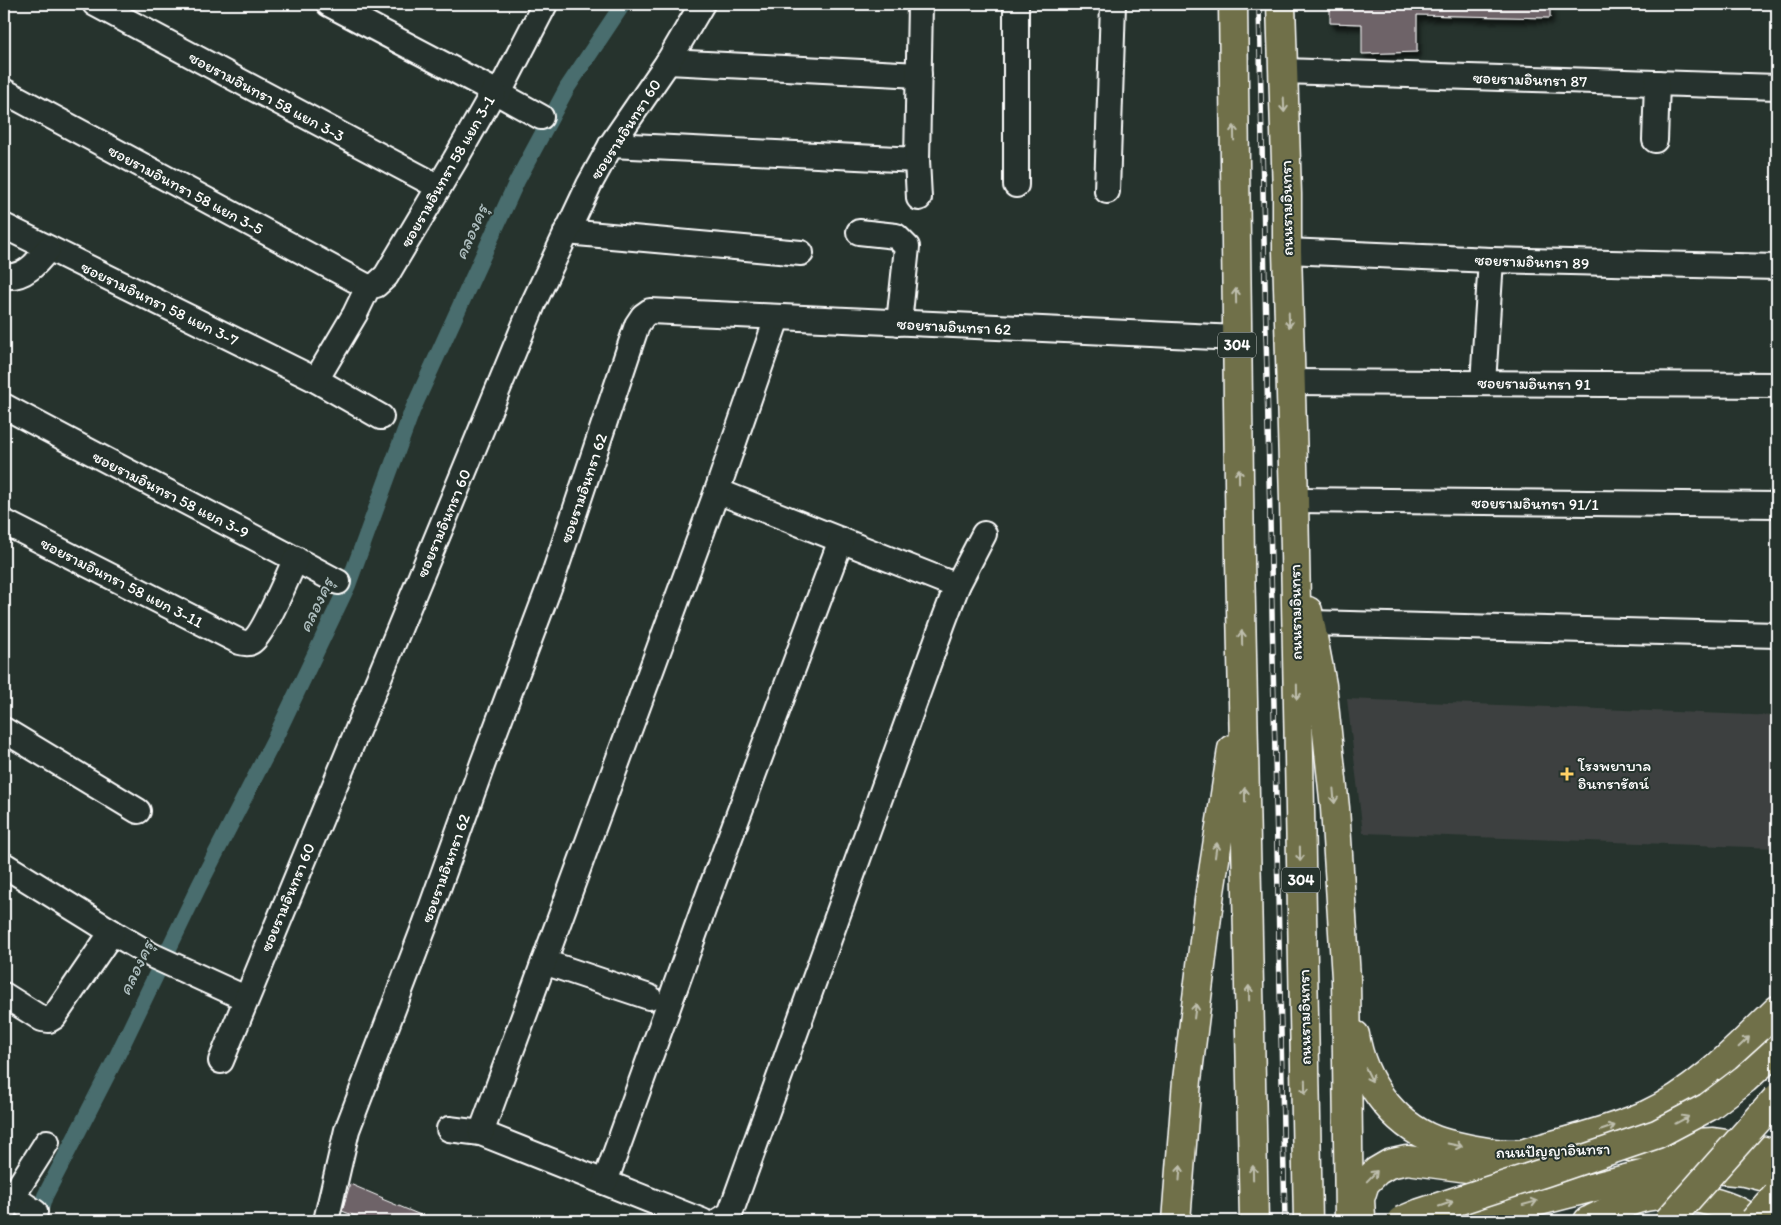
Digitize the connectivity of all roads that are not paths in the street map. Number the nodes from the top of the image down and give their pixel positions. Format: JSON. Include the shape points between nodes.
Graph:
{"nodes":[{"id":1,"x":95,"y":4,"type":"edge"},
{"id":2,"x":329,"y":4,"type":"edge"},
{"id":3,"x":545,"y":4,"type":"edge"},
{"id":4,"x":702,"y":4,"type":"edge"},
{"id":5,"x":920,"y":4,"type":"edge"},
{"id":6,"x":1016,"y":4,"type":"edge"},
{"id":7,"x":1112,"y":4,"type":"edge"},
{"id":8,"x":1233,"y":4,"type":"edge"},
{"id":9,"x":1281,"y":4,"type":"edge"},
{"id":10,"x":668,"y":62,"type":"junction"},
{"id":11,"x":1283,"y":71,"type":"junction"},
{"id":12,"x":919,"y":75,"type":"junction"},
{"id":13,"x":1657,"y":83,"type":"junction"},
{"id":14,"x":1777,"y":87,"type":"edge"},
{"id":15,"x":4,"y":91,"type":"edge"},
{"id":16,"x":496,"y":92,"type":"junction"},
{"id":17,"x":541,"y":118,"type":"dead end"},
{"id":18,"x":1654,"y":140,"type":"dead end"},
{"id":19,"x":611,"y":145,"type":"junction"},
{"id":20,"x":917,"y":160,"type":"junction"},
{"id":21,"x":1016,"y":185,"type":"dead end"},
{"id":22,"x":439,"y":187,"type":"junction"},
{"id":23,"x":1107,"y":191,"type":"dead end"},
{"id":24,"x":919,"y":198,"type":"dead end"},
{"id":25,"x":4,"y":226,"type":"edge"},
{"id":26,"x":566,"y":232,"type":"junction"},
{"id":27,"x":859,"y":232,"type":"dead end"},
{"id":28,"x":48,"y":248,"type":"junction"},
{"id":29,"x":1287,"y":251,"type":"junction"},
{"id":30,"x":802,"y":252,"type":"dead end"},
{"id":31,"x":1491,"y":260,"type":"junction"},
{"id":32,"x":1777,"y":267,"type":"edge"},
{"id":33,"x":4,"y":276,"type":"edge"},
{"id":34,"x":368,"y":287,"type":"junction"},
{"id":35,"x":777,"y":318,"type":"junction"},
{"id":36,"x":899,"y":323,"type":"junction"},
{"id":37,"x":1237,"y":338,"type":"junction"},
{"id":38,"x":316,"y":380,"type":"junction"},
{"id":39,"x":1290,"y":382,"type":"junction"},
{"id":40,"x":1482,"y":383,"type":"junction"},
{"id":41,"x":1777,"y":385,"type":"edge"},
{"id":42,"x":4,"y":406,"type":"edge"},
{"id":43,"x":381,"y":417,"type":"dead end"},
{"id":44,"x":716,"y":491,"type":"junction"},
{"id":45,"x":1294,"y":500,"type":"junction"},
{"id":46,"x":1777,"y":505,"type":"edge"},
{"id":47,"x":4,"y":522,"type":"edge"},
{"id":48,"x":984,"y":534,"type":"dead end"},
{"id":49,"x":1294,"y":538,"type":"junction"},
{"id":50,"x":841,"y":540,"type":"junction"},
{"id":51,"x":296,"y":559,"type":"junction"},
{"id":52,"x":338,"y":582,"type":"dead end"},
{"id":53,"x":957,"y":586,"type":"junction"},
{"id":54,"x":1311,"y":623,"type":"junction"},
{"id":55,"x":1777,"y":635,"type":"edge"},
{"id":56,"x":1242,"y":687,"type":"junction"},
{"id":57,"x":4,"y":730,"type":"edge"},
{"id":58,"x":138,"y":811,"type":"dead end"},
{"id":59,"x":4,"y":865,"type":"edge"},
{"id":60,"x":112,"y":932,"type":"junction"},
{"id":61,"x":544,"y":962,"type":"junction"},
{"id":62,"x":1346,"y":978,"type":"junction"},
{"id":63,"x":4,"y":995,"type":"edge"},
{"id":64,"x":649,"y":997,"type":"dead end"},
{"id":65,"x":245,"y":998,"type":"junction"},
{"id":66,"x":1777,"y":1010,"type":"edge"},
{"id":67,"x":1777,"y":1050,"type":"edge"},
{"id":68,"x":220,"y":1061,"type":"dead end"},
{"id":69,"x":1777,"y":1098,"type":"edge"},
{"id":70,"x":450,"y":1129,"type":"dead end"},
{"id":71,"x":481,"y":1133,"type":"junction"},
{"id":72,"x":47,"y":1142,"type":"dead end"},
{"id":73,"x":1596,"y":1149,"type":"junction"},
{"id":74,"x":1528,"y":1152,"type":"junction"},
{"id":75,"x":1777,"y":1154,"type":"edge"},
{"id":76,"x":1705,"y":1168,"type":"junction"},
{"id":77,"x":1777,"y":1180,"type":"edge"},
{"id":78,"x":605,"y":1182,"type":"junction"},
{"id":79,"x":1777,"y":1195,"type":"edge"},
{"id":80,"x":7,"y":1199,"type":"edge"},
{"id":81,"x":1777,"y":1204,"type":"edge"},
{"id":82,"x":35,"y":1212,"type":"dead end"},
{"id":83,"x":326,"y":1221,"type":"edge"},
{"id":84,"x":702,"y":1221,"type":"edge"},
{"id":85,"x":718,"y":1221,"type":"edge"},
{"id":86,"x":1176,"y":1221,"type":"edge"},
{"id":87,"x":1254,"y":1221,"type":"edge"},
{"id":88,"x":1308,"y":1221,"type":"edge"},
{"id":89,"x":1350,"y":1221,"type":"edge"},
{"id":90,"x":1362,"y":1221,"type":"edge"},
{"id":91,"x":1401,"y":1221,"type":"edge"},
{"id":92,"x":1466,"y":1221,"type":"edge"},
{"id":93,"x":1588,"y":1221,"type":"edge"},
{"id":94,"x":1668,"y":1221,"type":"edge"},
{"id":95,"x":1754,"y":1221,"type":"edge"}],
"edges":[{"from":1,"to":22,"type":"street","name":"ซอยรามอินทรา 58 แยก 3-3"},
{"from":2,"to":16,"type":"street","name":"ซอยรามอินทรา 58 แยก 3-1"},
{"from":3,"to":16,"type":"street"},
{"from":4,"to":10,"type":"street","name":"ซอยรามอินทรา 60"},
{"from":5,"to":12,"type":"street"},
{"from":6,"to":21,"type":"street"},
{"from":7,"to":23,"type":"street"},
{"from":37,"to":8,"type":"main road","number":"304","one_way":true},
{"from":9,"to":11,"type":"main road","name":"ถนนรามอินทรา","number":"304"},
{"from":10,"to":12,"type":"street"},
{"from":10,"to":19,"type":"street","name":"ซอยรามอินทรา 60"},
{"from":11,"to":13,"type":"street","name":"ซอยรามอินทรา 87"},
{"from":11,"to":29,"type":"main road","name":"ถนนรามอินทรา","number":"304","one_way":true},
{"from":12,"to":20,"type":"street"},
{"from":13,"to":14,"type":"street","name":"ซอยรามอินทรา 87"},
{"from":13,"to":18,"type":"street"},
{"from":15,"to":34,"type":"street","name":"ซอยรามอินทรา 58 แยก 3-5"},
{"from":16,"to":17,"type":"street"},
{"from":16,"to":22,"type":"street","name":"ซอยรามอินทรา 58 แยก 3-1"},
{"from":19,"to":20,"type":"street"},
{"from":19,"to":26,"type":"street","name":"ซอยรามอินทรา 60"},
{"from":20,"to":24,"type":"street"},
{"from":22,"to":34,"type":"street","name":"ซอยรามอินทรา 58 แยก 3-1","via":[[386,276]]},
{"from":25,"to":28,"type":"street","name":"ซอยรามอินทรา 58 แยก 3-7"},
{"from":26,"to":30,"type":"street"},
{"from":26,"to":65,"type":"street","name":"ซอยรามอินทรา 60"},
{"from":27,"to":36,"type":"street","via":[[896,236],[907,247]]},
{"from":28,"to":33,"type":"street","via":[[36,265],[22,273]]},
{"from":28,"to":38,"type":"street","name":"ซอยรามอินทรา 58 แยก 3-7"},
{"from":29,"to":31,"type":"street","name":"ซอยรามอินทรา 89"},
{"from":29,"to":39,"type":"main road","name":"ถนนรามอินทรา","number":"304","one_way":true},
{"from":31,"to":32,"type":"street","name":"ซอยรามอินทรา 89"},
{"from":31,"to":40,"type":"street"},
{"from":34,"to":38,"type":"street","name":"ซอยรามอินทรา 58 แยก 3-1"},
{"from":35,"to":36,"type":"street","name":"ซอยรามอินทรา 62"},
{"from":35,"to":44,"type":"street"},
{"from":35,"to":83,"type":"street","name":"ซอยรามอินทรา 62","via":[[650,311],[637,325],[553,577],[346,1130]]},
{"from":36,"to":37,"type":"street","name":"ซอยรามอินทรา 62"},
{"from":56,"to":37,"type":"main road","number":"304","one_way":true},
{"from":38,"to":43,"type":"street","name":"ซอยรามอินทรา 58 แยก 3-7"},
{"from":39,"to":40,"type":"street","name":"ซอยรามอินทรา 91"},
{"from":39,"to":45,"type":"main road","name":"ถนนรามอินทรา","number":"304"},
{"from":40,"to":41,"type":"street","name":"ซอยรามอินทรา 91"},
{"from":42,"to":51,"type":"street","name":"ซอยรามอินทรา 58 แยก 3-9"},
{"from":44,"to":50,"type":"street"},
{"from":44,"to":61,"type":"street"},
{"from":45,"to":46,"type":"street","name":"ซอยรามอินทรา 91/1"},
{"from":45,"to":49,"type":"main road","name":"ถนนรามอินทรา","number":"304"},
{"from":47,"to":51,"type":"street","name":"ซอยรามอินทรา 58 แยก 3-11","via":[[247,643],[256,638]]},
{"from":48,"to":53,"type":"street"},
{"from":49,"to":54,"type":"main road"},
{"from":49,"to":88,"type":"main road","name":"ถนนรามอินทรา","number":"304","one_way":true},
{"from":50,"to":53,"type":"street"},
{"from":50,"to":78,"type":"street"},
{"from":51,"to":52,"type":"street","name":"ซอยรามอินทรา 58 แยก 3-9"},
{"from":53,"to":85,"type":"street","via":[[730,1214]]},
{"from":54,"to":55,"type":"street"},
{"from":54,"to":62,"type":"main road","one_way":true,"via":[[1331,756]]},
{"from":86,"to":56,"type":"main road","one_way":true,"via":[[1187,1080],[1210,892]]},
{"from":87,"to":56,"type":"main road","number":"304","one_way":true},
{"from":57,"to":58,"type":"street"},
{"from":59,"to":60,"type":"street"},
{"from":60,"to":63,"type":"street","via":[[54,1017],[42,1019]]},
{"from":60,"to":65,"type":"street","via":[[153,956]]},
{"from":61,"to":64,"type":"street"},
{"from":61,"to":71,"type":"street"},
{"from":62,"to":74,"type":"main road","name":"ถนนปัญญาอินทรา","one_way":true,"via":[[1356,1046],[1379,1096],[1396,1116],[1436,1140],[1496,1154]]},
{"from":62,"to":89,"type":"main road"},
{"from":65,"to":68,"type":"street","name":"ซอยรามอินทรา 60"},
{"from":74,"to":66,"type":"main road","one_way":true,"via":[[1646,1115],[1718,1068]]},
{"from":91,"to":67,"type":"main road","one_way":true,"bridge":true,"via":[[1657,1134],[1708,1106]]},
{"from":69,"to":94,"type":"main road","bridge":true},
{"from":70,"to":71,"type":"street"},
{"from":71,"to":78,"type":"street"},
{"from":72,"to":80,"type":"street"},
{"from":73,"to":74,"type":"main road","name":"ถนนปัญญาอินทรา"},
{"from":73,"to":75,"type":"main road","name":"ถนนปัญญาอินทรา","via":[[1713,1142]]},
{"from":90,"to":73,"type":"main road","one_way":true,"via":[[1360,1199],[1365,1183],[1376,1171],[1389,1164],[1408,1160],[1498,1172],[1531,1172]]},
{"from":76,"to":77,"type":"main road","via":[[1745,1172]]},
{"from":76,"to":81,"type":"main road","via":[[1756,1189]]},
{"from":92,"to":76,"type":"main road","one_way":true,"via":[[1652,1172]]},
{"from":78,"to":84,"type":"street"},
{"from":79,"to":95,"type":"main road","bridge":true},
{"from":80,"to":82,"type":"street"},
{"from":93,"to":95,"type":"main road","via":[[1642,1198],[1667,1195],[1713,1202],[1743,1213]]}]}
